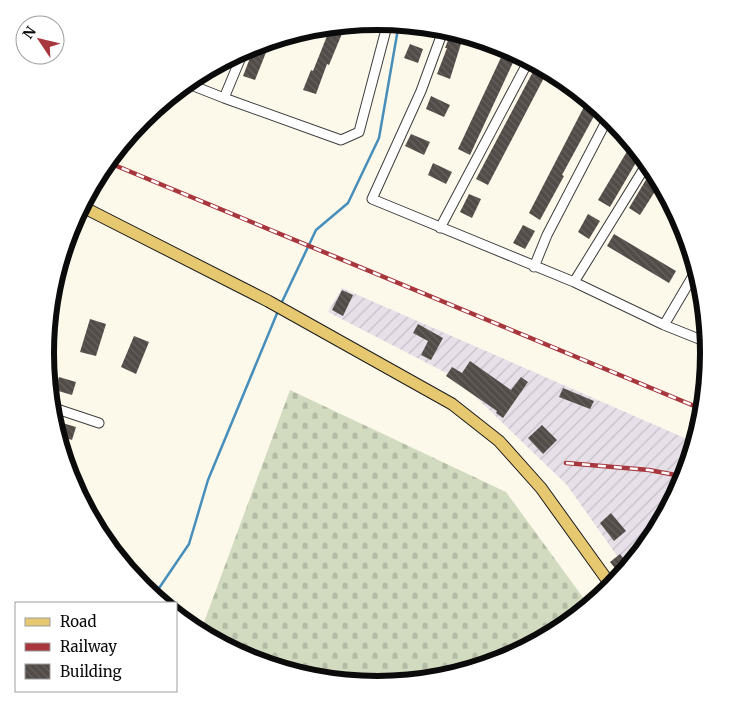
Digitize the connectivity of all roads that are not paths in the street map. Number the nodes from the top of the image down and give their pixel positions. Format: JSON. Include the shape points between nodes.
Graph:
{"nodes":[{"id":1,"x":386,"y":30,"type":"edge"},
{"id":2,"x":441,"y":36,"type":"edge"},
{"id":3,"x":240,"y":61,"type":"edge"},
{"id":4,"x":526,"y":66,"type":"edge"},
{"id":5,"x":196,"y":87,"type":"edge"},
{"id":6,"x":224,"y":98,"type":"junction"},
{"id":7,"x":605,"y":124,"type":"edge"},
{"id":8,"x":643,"y":170,"type":"edge"},
{"id":9,"x":87,"y":209,"type":"edge"},
{"id":10,"x":440,"y":228,"type":"junction"},
{"id":11,"x":534,"y":267,"type":"junction"},
{"id":12,"x":692,"y":278,"type":"edge"},
{"id":13,"x":574,"y":282,"type":"junction"},
{"id":14,"x":664,"y":325,"type":"junction"},
{"id":15,"x":700,"y":339,"type":"edge"},
{"id":16,"x":59,"y":410,"type":"edge"},
{"id":17,"x":98,"y":423,"type":"dead end"},
{"id":18,"x":607,"y":581,"type":"edge"}],
"edges":[{"from":1,"to":6,"type":"street","via":[[359,132],[341,140]]},
{"from":2,"to":10,"type":"street","via":[[421,91],[372,199]]},
{"from":3,"to":6,"type":"street"},
{"from":4,"to":10,"type":"street"},
{"from":5,"to":6,"type":"street"},
{"from":7,"to":11,"type":"street","via":[[546,235]]},
{"from":8,"to":13,"type":"street"},
{"from":9,"to":18,"type":"main road","via":[[292,313],[452,404],[499,440],[541,488]]},
{"from":10,"to":11,"type":"street"},
{"from":11,"to":13,"type":"street"},
{"from":12,"to":14,"type":"street"},
{"from":13,"to":14,"type":"street"},
{"from":14,"to":15,"type":"street"},
{"from":16,"to":17,"type":"street"}]}
